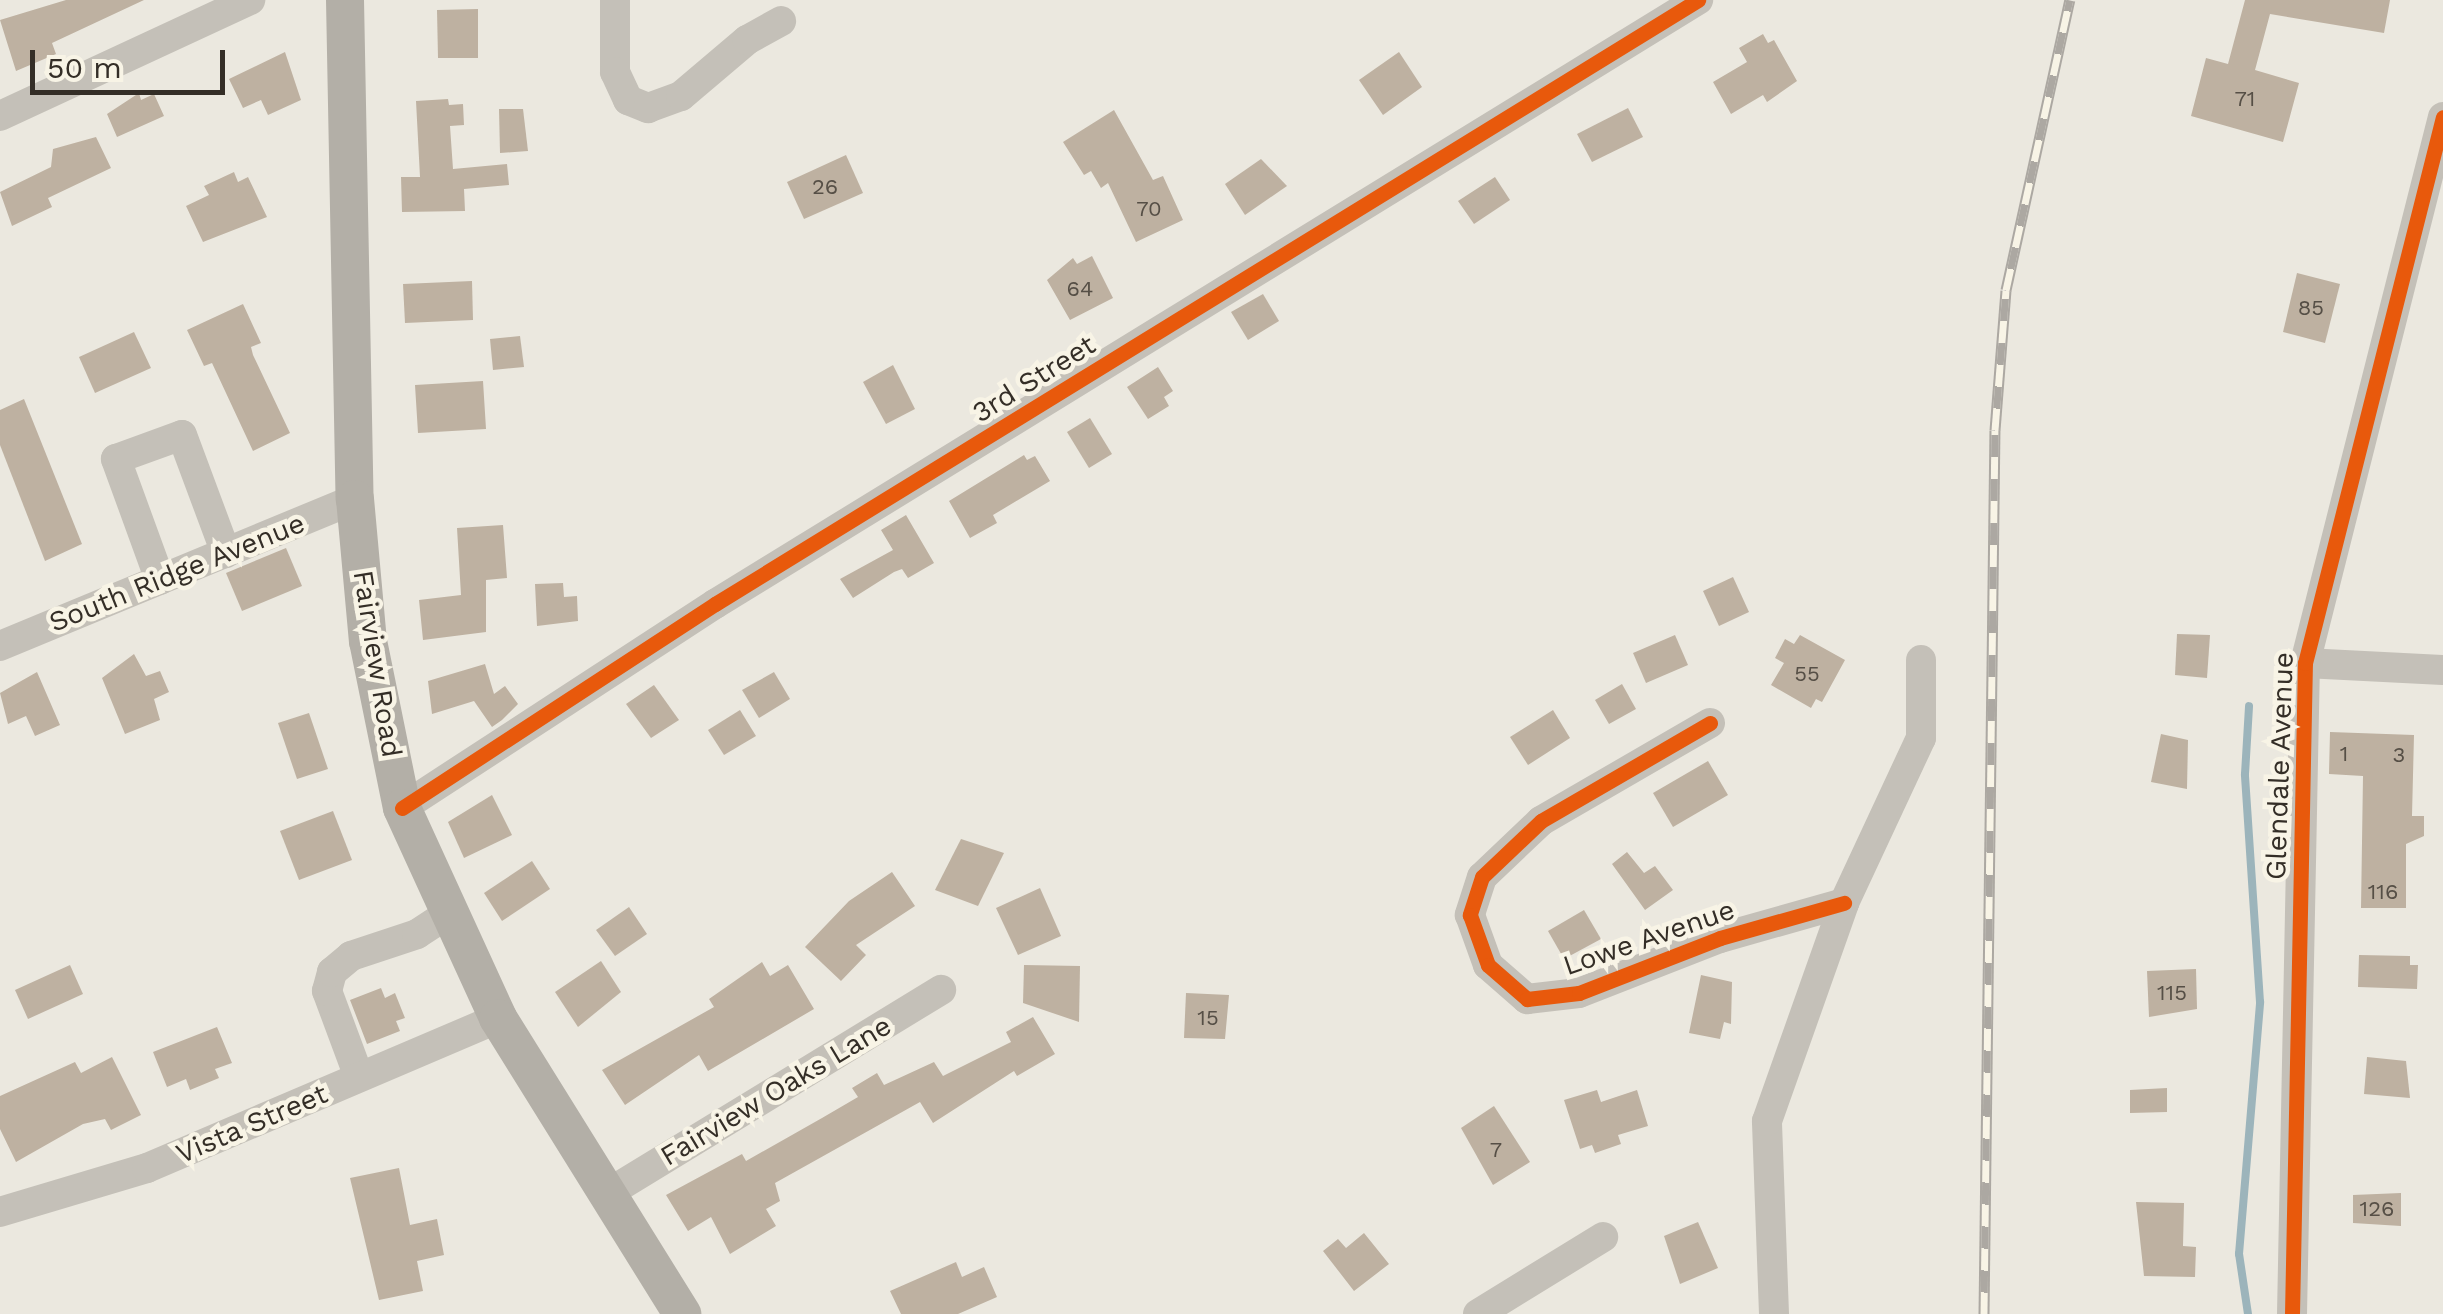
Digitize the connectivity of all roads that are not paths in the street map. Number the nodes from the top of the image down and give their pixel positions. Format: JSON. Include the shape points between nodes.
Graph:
{"nodes":[{"id":1,"x":250,"y":0,"type":"edge"},
{"id":2,"x":345,"y":0,"type":"edge"},
{"id":3,"x":615,"y":0,"type":"edge"},
{"id":4,"x":1698,"y":0,"type":"edge"},
{"id":5,"x":781,"y":22,"type":"dead end"},
{"id":6,"x":0,"y":116,"type":"edge"},
{"id":7,"x":2443,"y":117,"type":"edge"},
{"id":8,"x":355,"y":500,"type":"junction"},
{"id":9,"x":226,"y":553,"type":"junction"},
{"id":10,"x":160,"y":580,"type":"junction"},
{"id":11,"x":0,"y":646,"type":"edge"},
{"id":12,"x":1921,"y":660,"type":"dead end"},
{"id":13,"x":2305,"y":663,"type":"junction"},
{"id":14,"x":2443,"y":670,"type":"edge"},
{"id":15,"x":1710,"y":723,"type":"dead end"},
{"id":16,"x":402,"y":808,"type":"junction"},
{"id":17,"x":1844,"y":903,"type":"junction"},
{"id":18,"x":446,"y":915,"type":"junction"},
{"id":19,"x":942,"y":990,"type":"dead end"},
{"id":20,"x":498,"y":1018,"type":"junction"},
{"id":21,"x":360,"y":1078,"type":"junction"},
{"id":22,"x":610,"y":1192,"type":"junction"},
{"id":23,"x":0,"y":1212,"type":"edge"},
{"id":24,"x":1603,"y":1238,"type":"dead end"},
{"id":25,"x":682,"y":1314,"type":"edge"},
{"id":26,"x":1478,"y":1314,"type":"edge"},
{"id":27,"x":1774,"y":1314,"type":"edge"},
{"id":28,"x":2292,"y":1314,"type":"edge"}],
"edges":[{"from":1,"to":6,"type":"street"},
{"from":2,"to":8,"type":"main road","name":"Fairview Road"},
{"from":3,"to":5,"type":"street","via":[[615,72],[628,100],[648,108],[680,96]]},
{"from":4,"to":16,"type":"street","name":"3rd Street","via":[[732,594]]},
{"from":7,"to":13,"type":"street","name":"Glendale Avenue"},
{"from":8,"to":9,"type":"street","name":"South Ridge Avenue"},
{"from":8,"to":16,"type":"main road","name":"Fairview Road","via":[[368,641]]},
{"from":9,"to":10,"type":"street","name":"South Ridge Avenue"},
{"from":9,"to":10,"type":"street","via":[[182,435],[116,459]]},
{"from":10,"to":11,"type":"street","name":"South Ridge Avenue"},
{"from":12,"to":17,"type":"street","via":[[1922,738]]},
{"from":13,"to":14,"type":"street"},
{"from":13,"to":28,"type":"street","name":"Glendale Avenue"},
{"from":15,"to":17,"type":"street","name":"Lowe Avenue","via":[[1541,821],[1482,877],[1470,915],[1488,965],[1528,999],[1579,992],[1720,938]]},
{"from":16,"to":18,"type":"main road","name":"Fairview Road"},
{"from":17,"to":27,"type":"street","via":[[1767,1121]]},
{"from":18,"to":20,"type":"main road","name":"Fairview Road"},
{"from":18,"to":21,"type":"street","via":[[417,934],[351,956],[332,972],[326,990]]},
{"from":19,"to":22,"type":"street","name":"Fairview Oaks Lane"},
{"from":20,"to":21,"type":"street","name":"Vista Street"},
{"from":20,"to":22,"type":"main road","name":"Fairview Road"},
{"from":21,"to":23,"type":"street","name":"Vista Street","via":[[147,1168]]},
{"from":22,"to":25,"type":"main road","name":"Fairview Road"},
{"from":24,"to":26,"type":"street"}]}
